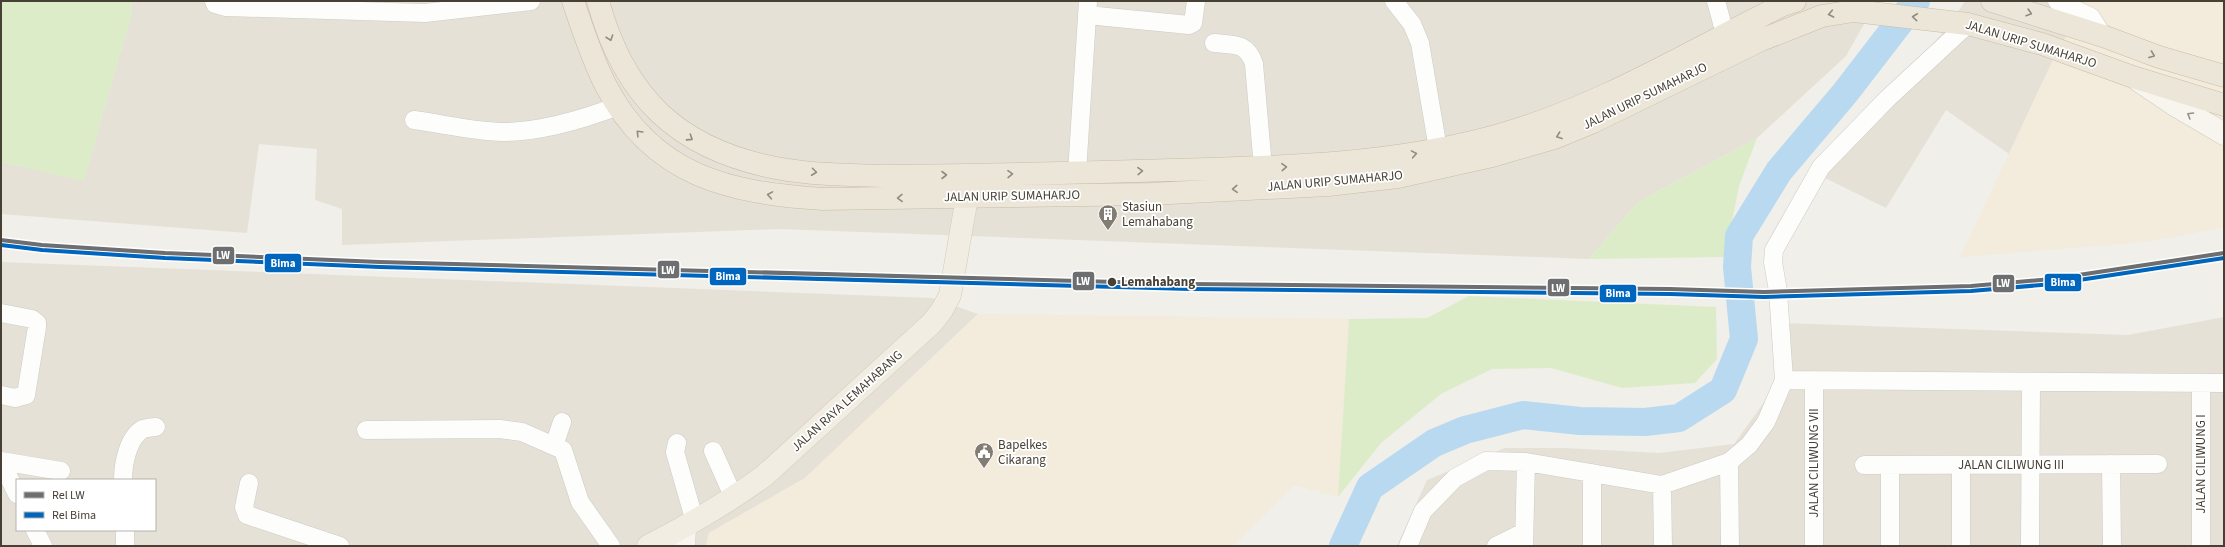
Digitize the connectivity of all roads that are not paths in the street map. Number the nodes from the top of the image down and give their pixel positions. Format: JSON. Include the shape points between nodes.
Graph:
{"nodes":[{"id":1,"x":214,"y":1,"type":"edge"},
{"id":2,"x":532,"y":1,"type":"edge"},
{"id":3,"x":573,"y":1,"type":"edge"},
{"id":4,"x":598,"y":1,"type":"edge"},
{"id":5,"x":1196,"y":1,"type":"edge"},
{"id":6,"x":1394,"y":1,"type":"edge"},
{"id":7,"x":1716,"y":1,"type":"edge"},
{"id":8,"x":1795,"y":1,"type":"edge"},
{"id":9,"x":1992,"y":1,"type":"edge"},
{"id":10,"x":2057,"y":1,"type":"edge"},
{"id":11,"x":349,"y":6,"type":"edge"},
{"id":12,"x":425,"y":7,"type":"edge"},
{"id":13,"x":1088,"y":8,"type":"edge"},
{"id":14,"x":1961,"y":22,"type":"junction"},
{"id":15,"x":1725,"y":34,"type":"junction"},
{"id":16,"x":2103,"y":36,"type":"junction"},
{"id":17,"x":1214,"y":43,"type":"dead end"},
{"id":18,"x":2224,"y":76,"type":"edge"},
{"id":19,"x":2133,"y":77,"type":"junction"},
{"id":20,"x":2224,"y":105,"type":"edge"},
{"id":21,"x":618,"y":106,"type":"junction"},
{"id":22,"x":414,"y":120,"type":"dead end"},
{"id":23,"x":2224,"y":134,"type":"edge"},
{"id":24,"x":1438,"y":150,"type":"junction"},
{"id":25,"x":1263,"y":168,"type":"junction"},
{"id":26,"x":1077,"y":173,"type":"junction"},
{"id":27,"x":967,"y":197,"type":"junction"},
{"id":28,"x":1,"y":313,"type":"edge"},
{"id":29,"x":1784,"y":380,"type":"junction"},
{"id":30,"x":1814,"y":380,"type":"junction"},
{"id":31,"x":2030,"y":382,"type":"junction"},
{"id":32,"x":2201,"y":383,"type":"junction"},
{"id":33,"x":2224,"y":383,"type":"edge"},
{"id":34,"x":1,"y":395,"type":"edge"},
{"id":35,"x":562,"y":422,"type":"dead end"},
{"id":36,"x":156,"y":426,"type":"dead end"},
{"id":37,"x":366,"y":430,"type":"dead end"},
{"id":38,"x":677,"y":443,"type":"dead end"},
{"id":39,"x":565,"y":450,"type":"junction"},
{"id":40,"x":714,"y":451,"type":"dead end"},
{"id":41,"x":1526,"y":462,"type":"junction"},
{"id":42,"x":1728,"y":462,"type":"junction"},
{"id":43,"x":2111,"y":464,"type":"junction"},
{"id":44,"x":2158,"y":464,"type":"dead end"},
{"id":45,"x":1864,"y":465,"type":"dead end"},
{"id":46,"x":1890,"y":465,"type":"junction"},
{"id":47,"x":1961,"y":465,"type":"junction"},
{"id":48,"x":2030,"y":465,"type":"junction"},
{"id":49,"x":61,"y":471,"type":"dead end"},
{"id":50,"x":1592,"y":473,"type":"junction"},
{"id":51,"x":123,"y":479,"type":"edge"},
{"id":52,"x":249,"y":483,"type":"dead end"},
{"id":53,"x":1662,"y":485,"type":"junction"},
{"id":54,"x":16,"y":492,"type":"edge"},
{"id":55,"x":734,"y":498,"type":"junction"},
{"id":56,"x":36,"y":531,"type":"edge"},
{"id":57,"x":125,"y":531,"type":"edge"},
{"id":58,"x":688,"y":532,"type":"edge"},
{"id":59,"x":1524,"y":539,"type":"edge"},
{"id":60,"x":309,"y":541,"type":"edge"},
{"id":61,"x":43,"y":546,"type":"edge"},
{"id":62,"x":125,"y":546,"type":"edge"},
{"id":63,"x":340,"y":546,"type":"edge"},
{"id":64,"x":611,"y":546,"type":"edge"},
{"id":65,"x":648,"y":546,"type":"edge"},
{"id":66,"x":1408,"y":546,"type":"edge"},
{"id":67,"x":1496,"y":546,"type":"edge"},
{"id":68,"x":1592,"y":546,"type":"edge"},
{"id":69,"x":1663,"y":546,"type":"edge"},
{"id":70,"x":1730,"y":546,"type":"edge"},
{"id":71,"x":1814,"y":546,"type":"edge"},
{"id":72,"x":1890,"y":546,"type":"edge"},
{"id":73,"x":1961,"y":546,"type":"edge"},
{"id":74,"x":2030,"y":546,"type":"edge"},
{"id":75,"x":2112,"y":546,"type":"edge"},
{"id":76,"x":2201,"y":546,"type":"edge"}],
"edges":[{"from":1,"to":11,"type":"street","via":[[215,4],[225,7]]},
{"from":2,"to":12,"type":"street"},
{"from":3,"to":21,"type":"highway","name":"JALAN URIP SUMAHARJO","via":[[596,66]]},
{"from":4,"to":26,"type":"highway","name":"JALAN URIP SUMAHARJO","one_way":true,"via":[[613,46],[630,80],[682,133],[712,150],[776,168],[827,174],[888,176]]},
{"from":5,"to":13,"type":"street","via":[[1193,23],[1189,25]]},
{"from":6,"to":24,"type":"street","via":[[1412,24],[1420,43]]},
{"from":7,"to":15,"type":"street"},
{"from":8,"to":15,"type":"highway","name":"JALAN URIP SUMAHARJO"},
{"from":9,"to":16,"type":"highway","one_way":true},
{"from":10,"to":16,"type":"street","via":[[2091,17]]},
{"from":11,"to":12,"type":"street"},
{"from":13,"to":26,"type":"street"},
{"from":14,"to":19,"type":"highway","name":"JALAN URIP SUMAHARJO","via":[[2042,44]]},
{"from":14,"to":27,"type":"highway","name":"JALAN URIP SUMAHARJO","one_way":true,"via":[[1854,11],[1822,16],[1742,49],[1569,132],[1529,146],[1445,168],[1398,177],[1328,185],[1150,194]]},
{"from":14,"to":29,"type":"street","via":[[1821,167],[1774,250]]},
{"from":15,"to":24,"type":"highway","name":"JALAN URIP SUMAHARJO","via":[[1584,104],[1500,135]]},
{"from":16,"to":18,"type":"highway","one_way":true,"via":[[2159,57]]},
{"from":17,"to":25,"type":"street","via":[[1238,45],[1251,53]]},
{"from":19,"to":20,"type":"highway","name":"JALAN URIP SUMAHARJO"},
{"from":23,"to":19,"type":"street","one_way":true},
{"from":21,"to":22,"type":"street","via":[[570,122],[528,130],[494,131]]},
{"from":27,"to":21,"type":"highway","name":"JALAN URIP SUMAHARJO","one_way":true,"via":[[823,199],[778,196],[724,185],[686,170],[663,154],[641,135]]},
{"from":25,"to":24,"type":"highway","name":"JALAN URIP SUMAHARJO","one_way":true,"via":[[1344,163]]},
{"from":26,"to":25,"type":"highway","name":"JALAN URIP SUMAHARJO","one_way":true},
{"from":27,"to":55,"type":"main road","name":"JALAN RAYA LEMAHABANG","via":[[954,278],[950,295],[942,310],[916,338],[827,421],[764,476]]},
{"from":28,"to":34,"type":"street","via":[[32,319],[37,326],[26,395],[15,398]]},
{"from":29,"to":30,"type":"street"},
{"from":29,"to":42,"type":"street","via":[[1766,422],[1749,445]]},
{"from":30,"to":31,"type":"street"},
{"from":30,"to":71,"type":"street","name":"JALAN CILIWUNG VII"},
{"from":31,"to":32,"type":"street"},
{"from":31,"to":48,"type":"street"},
{"from":32,"to":33,"type":"street"},
{"from":32,"to":76,"type":"street","name":"JALAN CILIWUNG I"},
{"from":35,"to":39,"type":"street"},
{"from":36,"to":51,"type":"street","via":[[143,429],[131,441]]},
{"from":37,"to":39,"type":"street","via":[[500,428],[522,432]]},
{"from":38,"to":58,"type":"street","via":[[675,452]]},
{"from":39,"to":64,"type":"street","via":[[580,502]]},
{"from":40,"to":55,"type":"street"},
{"from":41,"to":50,"type":"street"},
{"from":41,"to":59,"type":"street"},
{"from":41,"to":66,"type":"street","via":[[1486,461],[1455,478],[1423,511]]},
{"from":42,"to":53,"type":"street"},
{"from":42,"to":70,"type":"street"},
{"from":43,"to":44,"type":"street","name":"JALAN CILIWUNG III"},
{"from":43,"to":48,"type":"street","name":"JALAN CILIWUNG III"},
{"from":43,"to":75,"type":"street"},
{"from":45,"to":46,"type":"street","name":"JALAN CILIWUNG III"},
{"from":46,"to":47,"type":"street","name":"JALAN CILIWUNG III"},
{"from":46,"to":72,"type":"street"},
{"from":47,"to":48,"type":"street","name":"JALAN CILIWUNG III"},
{"from":47,"to":73,"type":"street"},
{"from":48,"to":74,"type":"street"},
{"from":49,"to":54,"type":"street","via":[[1,462]]},
{"from":50,"to":53,"type":"street"},
{"from":50,"to":68,"type":"street"},
{"from":52,"to":60,"type":"street","via":[[244,507],[247,515]]},
{"from":53,"to":69,"type":"street"},
{"from":55,"to":58,"type":"main road","name":"JALAN RAYA LEMAHABANG"},
{"from":56,"to":61,"type":"street"},
{"from":57,"to":62,"type":"street"},
{"from":58,"to":65,"type":"main road","name":"JALAN RAYA LEMAHABANG"},
{"from":59,"to":67,"type":"street"},
{"from":60,"to":63,"type":"street"}]}
